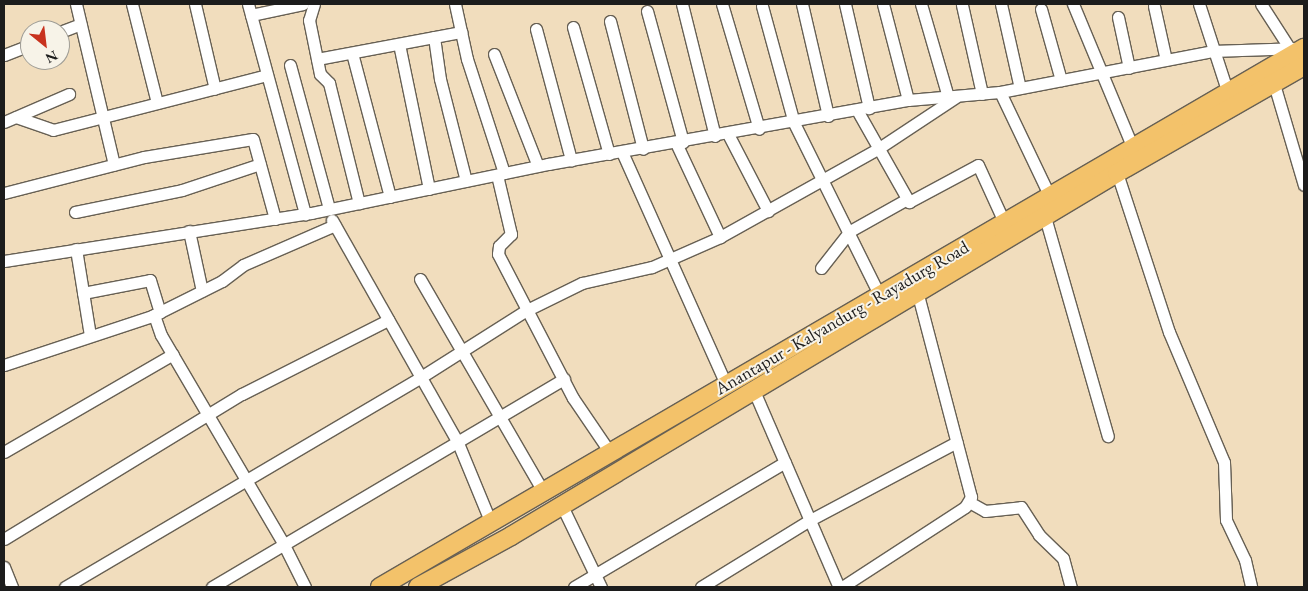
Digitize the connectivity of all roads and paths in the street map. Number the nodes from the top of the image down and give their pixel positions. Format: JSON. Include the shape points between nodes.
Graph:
{"nodes":[{"id":1,"x":76,"y":4,"type":"edge"},
{"id":2,"x":132,"y":4,"type":"edge"},
{"id":3,"x":195,"y":4,"type":"edge"},
{"id":4,"x":302,"y":4,"type":"edge"},
{"id":5,"x":314,"y":4,"type":"edge"},
{"id":6,"x":455,"y":4,"type":"edge"},
{"id":7,"x":682,"y":4,"type":"edge"},
{"id":8,"x":722,"y":4,"type":"edge"},
{"id":9,"x":802,"y":4,"type":"edge"},
{"id":10,"x":845,"y":4,"type":"edge"},
{"id":11,"x":882,"y":4,"type":"edge"},
{"id":12,"x":921,"y":4,"type":"edge"},
{"id":13,"x":1001,"y":4,"type":"edge"},
{"id":14,"x":1074,"y":4,"type":"edge"},
{"id":15,"x":1200,"y":4,"type":"edge"},
{"id":16,"x":1262,"y":4,"type":"edge"},
{"id":17,"x":962,"y":5,"type":"edge"},
{"id":18,"x":762,"y":6,"type":"dead end"},
{"id":19,"x":1154,"y":6,"type":"dead end"},
{"id":20,"x":250,"y":9,"type":"edge"},
{"id":21,"x":1040,"y":9,"type":"dead end"},
{"id":22,"x":647,"y":11,"type":"dead end"},
{"id":23,"x":1118,"y":17,"type":"dead end"},
{"id":24,"x":610,"y":21,"type":"dead end"},
{"id":25,"x":81,"y":24,"type":"junction"},
{"id":26,"x":573,"y":27,"type":"dead end"},
{"id":27,"x":70,"y":28,"type":"edge"},
{"id":28,"x":536,"y":29,"type":"dead end"},
{"id":29,"x":461,"y":32,"type":"junction"},
{"id":30,"x":434,"y":37,"type":"junction"},
{"id":31,"x":399,"y":44,"type":"junction"},
{"id":32,"x":20,"y":48,"type":"edge"},
{"id":33,"x":1300,"y":48,"type":"edge"},
{"id":34,"x":1212,"y":51,"type":"junction"},
{"id":35,"x":352,"y":52,"type":"junction"},
{"id":36,"x":494,"y":54,"type":"dead end"},
{"id":37,"x":4,"y":55,"type":"edge"},
{"id":38,"x":317,"y":59,"type":"junction"},
{"id":39,"x":1166,"y":60,"type":"junction"},
{"id":40,"x":290,"y":65,"type":"dead end"},
{"id":41,"x":1304,"y":66,"type":"edge"},
{"id":42,"x":1129,"y":68,"type":"junction"},
{"id":43,"x":1101,"y":73,"type":"junction"},
{"id":44,"x":267,"y":75,"type":"junction"},
{"id":45,"x":1060,"y":80,"type":"junction"},
{"id":46,"x":1274,"y":84,"type":"junction"},
{"id":47,"x":1020,"y":88,"type":"junction"},
{"id":48,"x":215,"y":89,"type":"junction"},
{"id":49,"x":1000,"y":92,"type":"junction"},
{"id":50,"x":1228,"y":93,"type":"junction"},
{"id":51,"x":68,"y":94,"type":"dead end"},
{"id":52,"x":982,"y":94,"type":"junction"},
{"id":53,"x":953,"y":96,"type":"junction"},
{"id":54,"x":908,"y":100,"type":"junction"},
{"id":55,"x":158,"y":103,"type":"junction"},
{"id":56,"x":863,"y":109,"type":"junction"},
{"id":57,"x":828,"y":116,"type":"junction"},
{"id":58,"x":16,"y":117,"type":"junction"},
{"id":59,"x":101,"y":118,"type":"junction"},
{"id":60,"x":4,"y":122,"type":"edge"},
{"id":61,"x":794,"y":123,"type":"junction"},
{"id":62,"x":759,"y":129,"type":"junction"},
{"id":63,"x":728,"y":134,"type":"junction"},
{"id":64,"x":715,"y":136,"type":"junction"},
{"id":65,"x":679,"y":143,"type":"junction"},
{"id":66,"x":879,"y":148,"type":"junction"},
{"id":67,"x":1133,"y":148,"type":"junction"},
{"id":68,"x":643,"y":149,"type":"junction"},
{"id":69,"x":622,"y":152,"type":"junction"},
{"id":70,"x":609,"y":154,"type":"junction"},
{"id":71,"x":571,"y":160,"type":"junction"},
{"id":72,"x":260,"y":164,"type":"junction"},
{"id":73,"x":114,"y":165,"type":"junction"},
{"id":74,"x":538,"y":166,"type":"junction"},
{"id":75,"x":1302,"y":166,"type":"edge"},
{"id":76,"x":1117,"y":173,"type":"junction"},
{"id":77,"x":500,"y":174,"type":"junction"},
{"id":78,"x":823,"y":179,"type":"junction"},
{"id":79,"x":466,"y":181,"type":"junction"},
{"id":80,"x":1304,"y":185,"type":"edge"},
{"id":81,"x":430,"y":189,"type":"junction"},
{"id":82,"x":4,"y":193,"type":"edge"},
{"id":83,"x":390,"y":197,"type":"junction"},
{"id":84,"x":1050,"y":197,"type":"junction"},
{"id":85,"x":907,"y":199,"type":"junction"},
{"id":86,"x":359,"y":203,"type":"junction"},
{"id":87,"x":328,"y":210,"type":"junction"},
{"id":88,"x":768,"y":211,"type":"junction"},
{"id":89,"x":75,"y":212,"type":"dead end"},
{"id":90,"x":305,"y":214,"type":"junction"},
{"id":91,"x":1044,"y":217,"type":"junction"},
{"id":92,"x":275,"y":219,"type":"junction"},
{"id":93,"x":1005,"y":224,"type":"junction"},
{"id":94,"x":335,"y":225,"type":"junction"},
{"id":95,"x":850,"y":231,"type":"junction"},
{"id":96,"x":189,"y":232,"type":"junction"},
{"id":97,"x":720,"y":237,"type":"junction"},
{"id":98,"x":76,"y":249,"type":"junction"},
{"id":99,"x":671,"y":259,"type":"junction"},
{"id":100,"x":4,"y":261,"type":"edge"},
{"id":101,"x":821,"y":268,"type":"dead end"},
{"id":102,"x":420,"y":279,"type":"dead end"},
{"id":103,"x":915,"y":285,"type":"junction"},
{"id":104,"x":202,"y":291,"type":"junction"},
{"id":105,"x":83,"y":294,"type":"junction"},
{"id":106,"x":880,"y":296,"type":"junction"},
{"id":107,"x":529,"y":310,"type":"junction"},
{"id":108,"x":157,"y":314,"type":"junction"},
{"id":109,"x":388,"y":320,"type":"junction"},
{"id":110,"x":90,"y":335,"type":"junction"},
{"id":111,"x":462,"y":351,"type":"junction"},
{"id":112,"x":172,"y":354,"type":"junction"},
{"id":113,"x":4,"y":365,"type":"edge"},
{"id":114,"x":421,"y":377,"type":"junction"},
{"id":115,"x":564,"y":379,"type":"junction"},
{"id":116,"x":726,"y":384,"type":"junction"},
{"id":117,"x":754,"y":391,"type":"junction"},
{"id":118,"x":208,"y":414,"type":"junction"},
{"id":119,"x":501,"y":417,"type":"junction"},
{"id":120,"x":1108,"y":436,"type":"dead end"},
{"id":121,"x":957,"y":442,"type":"junction"},
{"id":122,"x":458,"y":443,"type":"junction"},
{"id":123,"x":4,"y":452,"type":"edge"},
{"id":124,"x":611,"y":454,"type":"junction"},
{"id":125,"x":784,"y":462,"type":"junction"},
{"id":126,"x":246,"y":480,"type":"junction"},
{"id":127,"x":544,"y":494,"type":"junction"},
{"id":128,"x":969,"y":502,"type":"junction"},
{"id":129,"x":562,"y":506,"type":"junction"},
{"id":130,"x":810,"y":520,"type":"junction"},
{"id":131,"x":491,"y":524,"type":"junction"},
{"id":132,"x":4,"y":539,"type":"edge"},
{"id":133,"x":284,"y":545,"type":"junction"},
{"id":134,"x":4,"y":567,"type":"edge"},
{"id":135,"x":596,"y":574,"type":"junction"},
{"id":136,"x":12,"y":587,"type":"edge"},
{"id":137,"x":65,"y":587,"type":"edge"},
{"id":138,"x":212,"y":587,"type":"edge"},
{"id":139,"x":305,"y":587,"type":"edge"},
{"id":140,"x":380,"y":587,"type":"edge"},
{"id":141,"x":418,"y":587,"type":"edge"},
{"id":142,"x":574,"y":587,"type":"edge"},
{"id":143,"x":601,"y":587,"type":"edge"},
{"id":144,"x":701,"y":587,"type":"edge"},
{"id":145,"x":840,"y":587,"type":"edge"},
{"id":146,"x":1071,"y":587,"type":"edge"},
{"id":147,"x":1251,"y":587,"type":"edge"}],
"edges":[{"from":1,"to":25,"type":"street"},
{"from":2,"to":55,"type":"street"},
{"from":3,"to":48,"type":"street"},
{"from":4,"to":20,"type":"street"},
{"from":5,"to":38,"type":"street","via":[[309,20]]},
{"from":6,"to":29,"type":"street"},
{"from":7,"to":64,"type":"street"},
{"from":8,"to":62,"type":"street"},
{"from":9,"to":57,"type":"street"},
{"from":10,"to":56,"type":"street"},
{"from":11,"to":54,"type":"street"},
{"from":12,"to":53,"type":"street"},
{"from":13,"to":47,"type":"street"},
{"from":14,"to":43,"type":"street"},
{"from":15,"to":34,"type":"street"},
{"from":16,"to":33,"type":"street"},
{"from":17,"to":52,"type":"street"},
{"from":18,"to":61,"type":"street"},
{"from":19,"to":39,"type":"street"},
{"from":20,"to":44,"type":"street"},
{"from":21,"to":45,"type":"street"},
{"from":22,"to":65,"type":"street"},
{"from":23,"to":42,"type":"street"},
{"from":24,"to":68,"type":"street"},
{"from":25,"to":27,"type":"street"},
{"from":25,"to":59,"type":"street"},
{"from":26,"to":70,"type":"street"},
{"from":28,"to":71,"type":"street"},
{"from":29,"to":30,"type":"street"},
{"from":29,"to":77,"type":"street"},
{"from":30,"to":31,"type":"street"},
{"from":30,"to":79,"type":"street","via":[[440,78]]},
{"from":31,"to":35,"type":"street"},
{"from":31,"to":81,"type":"street"},
{"from":32,"to":37,"type":"street"},
{"from":33,"to":34,"type":"street"},
{"from":33,"to":50,"type":"highway","name":"Anantapur - Kalyandurg - Rayadurg Road"},
{"from":34,"to":39,"type":"street"},
{"from":34,"to":50,"type":"street"},
{"from":35,"to":38,"type":"street"},
{"from":35,"to":83,"type":"street"},
{"from":36,"to":74,"type":"street"},
{"from":38,"to":86,"type":"street","via":[[320,74],[329,83]]},
{"from":39,"to":42,"type":"street"},
{"from":40,"to":87,"type":"street"},
{"from":41,"to":46,"type":"highway","name":"Anantapur - Kalyandurg - Rayadurg Road"},
{"from":42,"to":43,"type":"street"},
{"from":43,"to":45,"type":"street"},
{"from":43,"to":67,"type":"street"},
{"from":44,"to":48,"type":"street"},
{"from":44,"to":90,"type":"street"},
{"from":45,"to":47,"type":"street"},
{"from":46,"to":75,"type":"street"},
{"from":46,"to":76,"type":"highway","name":"Anantapur - Kalyandurg - Rayadurg Road"},
{"from":47,"to":49,"type":"street"},
{"from":48,"to":55,"type":"street"},
{"from":49,"to":52,"type":"street"},
{"from":49,"to":84,"type":"street"},
{"from":50,"to":67,"type":"highway","name":"Anantapur - Kalyandurg - Rayadurg Road"},
{"from":51,"to":58,"type":"street"},
{"from":52,"to":53,"type":"street"},
{"from":53,"to":54,"type":"street"},
{"from":53,"to":66,"type":"street"},
{"from":54,"to":56,"type":"street"},
{"from":55,"to":59,"type":"street"},
{"from":56,"to":57,"type":"street"},
{"from":56,"to":66,"type":"street"},
{"from":57,"to":61,"type":"street"},
{"from":58,"to":59,"type":"street","via":[[53,130]]},
{"from":58,"to":60,"type":"street"},
{"from":59,"to":73,"type":"street"},
{"from":61,"to":62,"type":"street"},
{"from":61,"to":78,"type":"street"},
{"from":62,"to":63,"type":"street"},
{"from":63,"to":64,"type":"street"},
{"from":63,"to":88,"type":"street"},
{"from":64,"to":65,"type":"street"},
{"from":65,"to":68,"type":"street"},
{"from":65,"to":97,"type":"street"},
{"from":66,"to":78,"type":"street"},
{"from":66,"to":85,"type":"street"},
{"from":67,"to":84,"type":"highway","name":"Anantapur - Kalyandurg - Rayadurg Road"},
{"from":68,"to":69,"type":"street"},
{"from":69,"to":70,"type":"street"},
{"from":69,"to":99,"type":"street"},
{"from":70,"to":71,"type":"street"},
{"from":71,"to":74,"type":"street"},
{"from":72,"to":73,"type":"street","via":[[253,139]]},
{"from":72,"to":89,"type":"street","via":[[182,190]]},
{"from":72,"to":92,"type":"street"},
{"from":73,"to":82,"type":"street"},
{"from":74,"to":77,"type":"street"},
{"from":75,"to":80,"type":"street"},
{"from":76,"to":91,"type":"highway","name":"Anantapur - Kalyandurg - Rayadurg Road"},
{"from":76,"to":147,"type":"street","via":[[1170,332],[1224,462],[1226,520],[1245,560]]},
{"from":77,"to":79,"type":"street"},
{"from":77,"to":107,"type":"street","via":[[510,234],[499,246],[498,254]]},
{"from":78,"to":88,"type":"street"},
{"from":78,"to":95,"type":"street"},
{"from":79,"to":81,"type":"street"},
{"from":81,"to":83,"type":"street"},
{"from":83,"to":86,"type":"street"},
{"from":84,"to":93,"type":"highway","name":"Anantapur - Kalyandurg - Rayadurg Road"},
{"from":85,"to":93,"type":"street","via":[[909,202],[978,165]]},
{"from":85,"to":95,"type":"street"},
{"from":86,"to":87,"type":"street"},
{"from":87,"to":90,"type":"street"},
{"from":87,"to":94,"type":"street"},
{"from":88,"to":97,"type":"street"},
{"from":90,"to":92,"type":"street"},
{"from":91,"to":103,"type":"highway","name":"Anantapur - Kalyandurg - Rayadurg Road"},
{"from":91,"to":120,"type":"street"},
{"from":92,"to":96,"type":"street"},
{"from":93,"to":103,"type":"highway","name":"Anantapur - Kalyandurg - Rayadurg Road"},
{"from":94,"to":104,"type":"street","via":[[243,265]]},
{"from":94,"to":109,"type":"street"},
{"from":95,"to":101,"type":"street"},
{"from":95,"to":106,"type":"street"},
{"from":96,"to":98,"type":"street"},
{"from":96,"to":104,"type":"street"},
{"from":97,"to":99,"type":"street"},
{"from":98,"to":100,"type":"street"},
{"from":98,"to":105,"type":"street"},
{"from":99,"to":107,"type":"street","via":[[652,267],[582,283]]},
{"from":99,"to":116,"type":"street"},
{"from":102,"to":111,"type":"street"},
{"from":103,"to":106,"type":"highway","name":"Anantapur - Kalyandurg - Rayadurg Road"},
{"from":103,"to":117,"type":"highway","name":"Anantapur - Kalyandurg - Rayadurg Road"},
{"from":103,"to":121,"type":"street"},
{"from":104,"to":108,"type":"street"},
{"from":105,"to":108,"type":"street","via":[[150,280]]},
{"from":105,"to":110,"type":"street"},
{"from":106,"to":116,"type":"highway","name":"Anantapur - Kalyandurg - Rayadurg Road"},
{"from":107,"to":111,"type":"street"},
{"from":107,"to":115,"type":"street"},
{"from":108,"to":110,"type":"street"},
{"from":108,"to":112,"type":"street","via":[[159,330]]},
{"from":109,"to":114,"type":"street"},
{"from":109,"to":118,"type":"street"},
{"from":110,"to":113,"type":"street"},
{"from":111,"to":114,"type":"street"},
{"from":111,"to":119,"type":"street"},
{"from":112,"to":118,"type":"street"},
{"from":112,"to":123,"type":"street"},
{"from":114,"to":122,"type":"street"},
{"from":114,"to":126,"type":"street"},
{"from":115,"to":119,"type":"street"},
{"from":115,"to":124,"type":"street"},
{"from":116,"to":124,"type":"highway","name":"Anantapur - Kalyandurg - Rayadurg Road"},
{"from":117,"to":125,"type":"street"},
{"from":117,"to":129,"type":"highway","name":"Anantapur - Kalyandurg - Rayadurg Road"},
{"from":118,"to":126,"type":"street"},
{"from":118,"to":132,"type":"street"},
{"from":119,"to":122,"type":"street"},
{"from":119,"to":127,"type":"street"},
{"from":121,"to":128,"type":"street","via":[[970,493]]},
{"from":121,"to":130,"type":"street"},
{"from":122,"to":131,"type":"street"},
{"from":122,"to":133,"type":"street"},
{"from":124,"to":127,"type":"highway","name":"Anantapur - Kalyandurg - Rayadurg Road"},
{"from":125,"to":130,"type":"street"},
{"from":125,"to":135,"type":"street"},
{"from":126,"to":133,"type":"street"},
{"from":126,"to":137,"type":"street"},
{"from":127,"to":131,"type":"highway","name":"Anantapur - Kalyandurg - Rayadurg Road"},
{"from":128,"to":145,"type":"street"},
{"from":128,"to":146,"type":"street","via":[[986,511],[1021,507],[1039,535],[1063,558]]},
{"from":129,"to":135,"type":"street"},
{"from":129,"to":141,"type":"highway","name":"Anantapur - Kalyandurg - Rayadurg Road"},
{"from":130,"to":144,"type":"street"},
{"from":130,"to":145,"type":"street"},
{"from":131,"to":140,"type":"highway","name":"Anantapur - Kalyandurg - Rayadurg Road"},
{"from":133,"to":138,"type":"street"},
{"from":133,"to":139,"type":"street"},
{"from":134,"to":136,"type":"street"},
{"from":135,"to":142,"type":"street"},
{"from":135,"to":143,"type":"street"}]}
